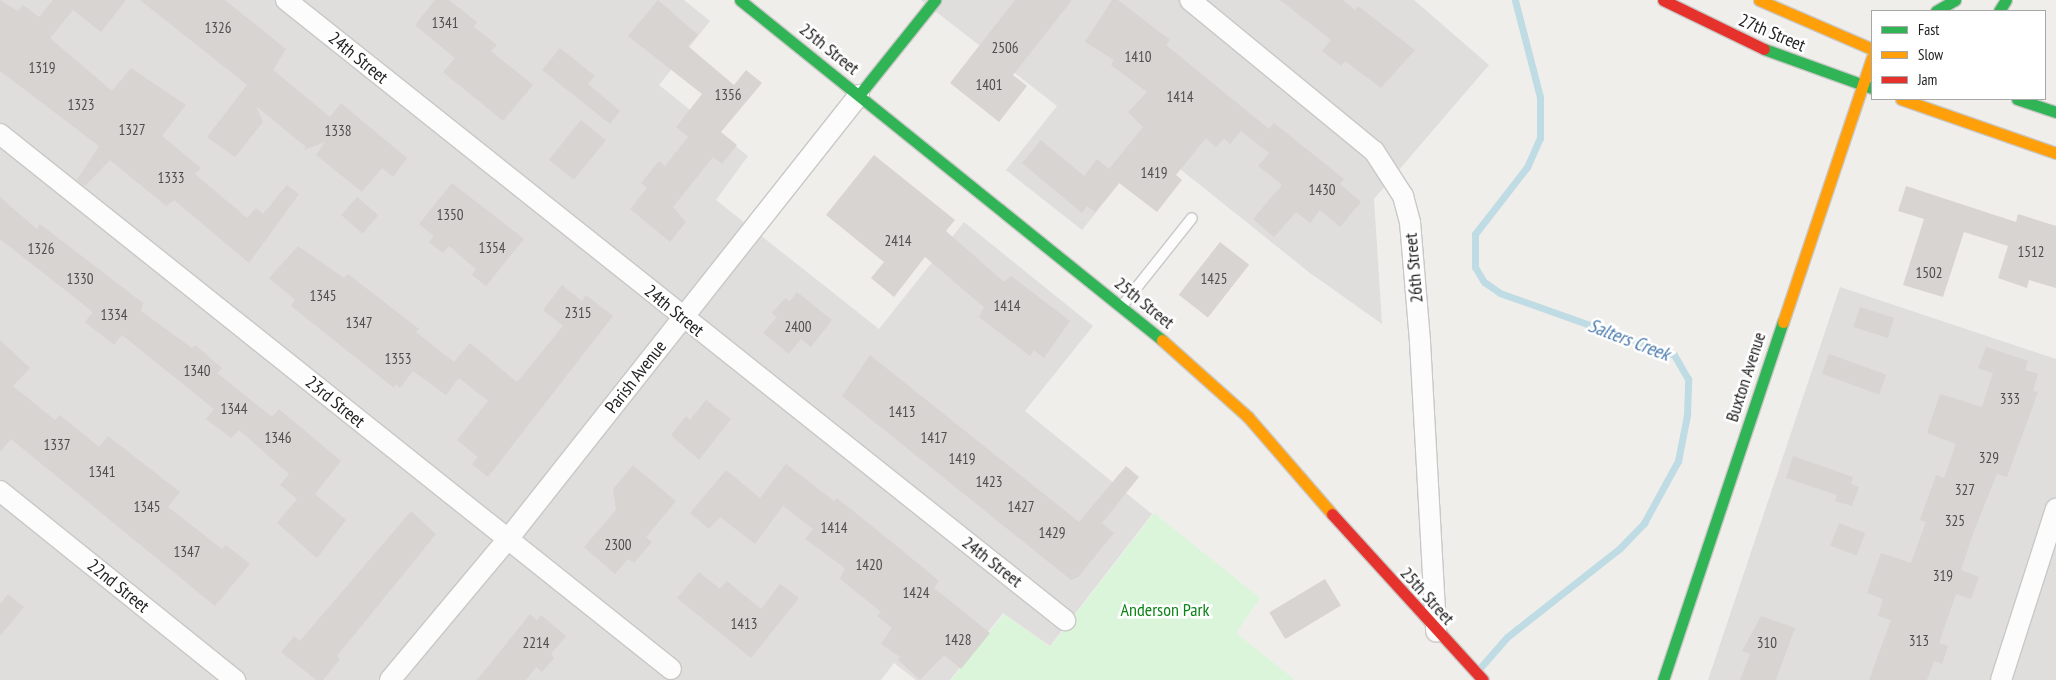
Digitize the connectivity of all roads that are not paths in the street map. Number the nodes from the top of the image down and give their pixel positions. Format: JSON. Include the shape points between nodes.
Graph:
{"nodes":[{"id":1,"x":286,"y":0,"type":"edge"},
{"id":2,"x":740,"y":0,"type":"edge"},
{"id":3,"x":935,"y":0,"type":"edge"},
{"id":4,"x":1190,"y":0,"type":"edge"},
{"id":5,"x":1663,"y":0,"type":"edge"},
{"id":6,"x":1759,"y":0,"type":"edge"},
{"id":7,"x":1955,"y":0,"type":"edge"},
{"id":8,"x":1938,"y":10,"type":"edge"},
{"id":9,"x":1871,"y":49,"type":"edge"},
{"id":10,"x":1871,"y":64,"type":"edge"},
{"id":11,"x":1867,"y":86,"type":"edge"},
{"id":12,"x":859,"y":95,"type":"junction"},
{"id":13,"x":1904,"y":100,"type":"edge"},
{"id":14,"x":2020,"y":100,"type":"edge"},
{"id":15,"x":2032,"y":100,"type":"edge"},
{"id":16,"x":2041,"y":106,"type":"junction"},
{"id":17,"x":2056,"y":112,"type":"edge"},
{"id":18,"x":0,"y":134,"type":"edge"},
{"id":19,"x":2056,"y":153,"type":"edge"},
{"id":20,"x":1192,"y":218,"type":"dead end"},
{"id":21,"x":1121,"y":307,"type":"junction"},
{"id":22,"x":682,"y":318,"type":"junction"},
{"id":23,"x":2,"y":498,"type":"edge"},
{"id":24,"x":2056,"y":509,"type":"edge"},
{"id":25,"x":508,"y":539,"type":"junction"},
{"id":26,"x":1065,"y":620,"type":"dead end"},
{"id":27,"x":1436,"y":632,"type":"junction"},
{"id":28,"x":671,"y":669,"type":"dead end"},
{"id":29,"x":235,"y":680,"type":"edge"},
{"id":30,"x":390,"y":680,"type":"edge"},
{"id":31,"x":1483,"y":680,"type":"edge"},
{"id":32,"x":1663,"y":680,"type":"edge"},
{"id":33,"x":2001,"y":680,"type":"edge"}],
"edges":[{"from":1,"to":22,"type":"street","name":"24th Street"},
{"from":2,"to":12,"type":"main road","name":"25th Street"},
{"from":3,"to":12,"type":"main road","name":"Parish Avenue"},
{"from":4,"to":27,"type":"street","name":"26th Street","via":[[1374,151],[1404,196],[1410,222],[1420,342]]},
{"from":5,"to":11,"type":"main road","name":"27th Street","via":[[1763,49]]},
{"from":6,"to":9,"type":"main road"},
{"from":7,"to":8,"type":"main road"},
{"from":10,"to":11,"type":"main road","name":"Buxton Avenue"},
{"from":11,"to":32,"type":"main road","name":"Buxton Avenue"},
{"from":12,"to":21,"type":"main road","name":"25th Street"},
{"from":12,"to":22,"type":"street","name":"Parish Avenue"},
{"from":13,"to":19,"type":"main road"},
{"from":14,"to":16,"type":"main road"},
{"from":15,"to":16,"type":"main road"},
{"from":16,"to":17,"type":"main road"},
{"from":18,"to":25,"type":"street","name":"23rd Street"},
{"from":20,"to":21,"type":"lane"},
{"from":21,"to":27,"type":"main road","name":"25th Street","via":[[1203,373],[1248,417]]},
{"from":22,"to":25,"type":"street","name":"Parish Avenue"},
{"from":22,"to":26,"type":"street","name":"24th Street"},
{"from":23,"to":29,"type":"street","name":"22nd Street"},
{"from":24,"to":33,"type":"street"},
{"from":25,"to":28,"type":"street","name":"23rd Street"},
{"from":25,"to":30,"type":"street","name":"Parish Avenue"},
{"from":27,"to":31,"type":"main road","name":"25th Street"}]}
